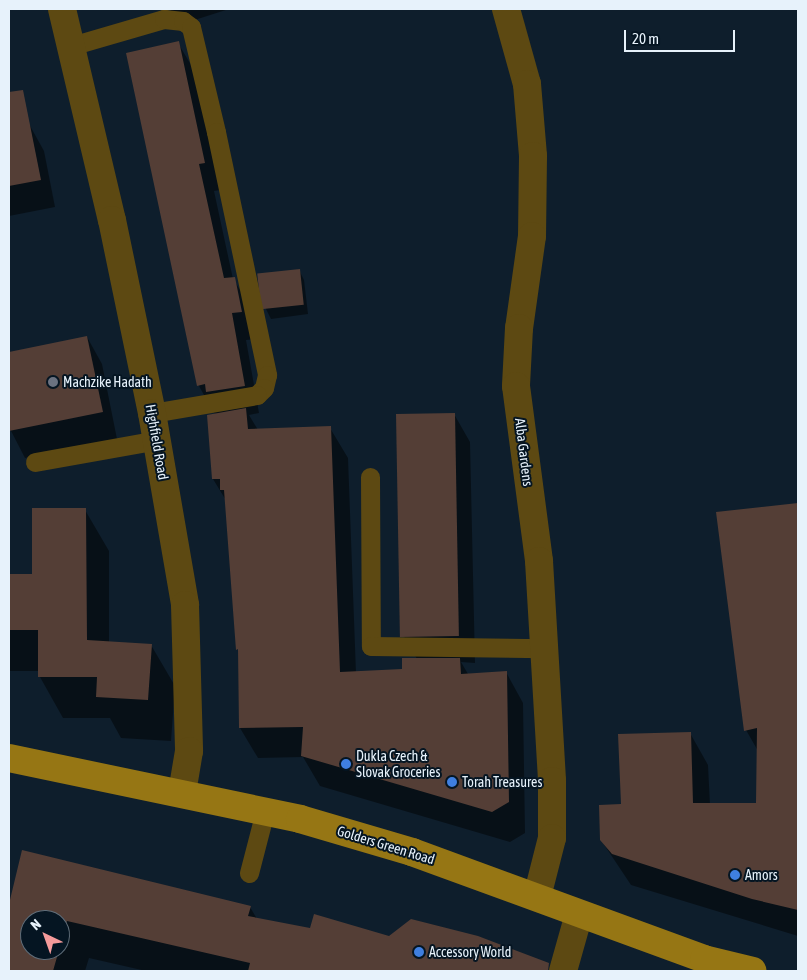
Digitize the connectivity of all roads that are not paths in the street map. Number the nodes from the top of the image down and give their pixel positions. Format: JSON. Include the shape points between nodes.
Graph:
{"nodes":[{"id":1,"x":62,"y":9,"type":"edge"},
{"id":2,"x":506,"y":9,"type":"edge"},
{"id":3,"x":72,"y":46,"type":"junction"},
{"id":4,"x":152,"y":413,"type":"junction"},
{"id":5,"x":157,"y":440,"type":"junction"},
{"id":6,"x":35,"y":462,"type":"dead end"},
{"id":7,"x":370,"y":477,"type":"dead end"},
{"id":8,"x":545,"y":648,"type":"junction"},
{"id":9,"x":9,"y":758,"type":"edge"},
{"id":10,"x":182,"y":793,"type":"junction"},
{"id":11,"x":264,"y":811,"type":"junction"},
{"id":12,"x":249,"y":873,"type":"dead end"},
{"id":13,"x":537,"y":897,"type":"junction"},
{"id":14,"x":579,"y":914,"type":"junction"},
{"id":15,"x":563,"y":971,"type":"edge"},
{"id":16,"x":753,"y":971,"type":"edge"}],
"edges":[{"from":1,"to":3,"type":"street","name":"Highfield Road"},
{"from":2,"to":8,"type":"street","name":"Alba Gardens","via":[[527,84],[533,156],[532,236],[519,328],[516,386],[539,561]]},
{"from":3,"to":4,"type":"street","name":"Highfield Road"},
{"from":3,"to":4,"type":"lane","via":[[164,19],[183,20],[191,27],[216,132],[267,376],[264,388],[257,395]]},
{"from":4,"to":5,"type":"street","name":"Highfield Road"},
{"from":5,"to":6,"type":"lane"},
{"from":5,"to":10,"type":"street","name":"Highfield Road","via":[[185,605],[189,751]]},
{"from":7,"to":8,"type":"lane","via":[[371,646]]},
{"from":8,"to":13,"type":"street","name":"Alba Gardens","via":[[552,838]]},
{"from":9,"to":10,"type":"main road","name":"Golders Green Road"},
{"from":10,"to":11,"type":"main road","name":"Golders Green Road"},
{"from":11,"to":12,"type":"lane"},
{"from":11,"to":13,"type":"main road","name":"Golders Green Road","via":[[412,852]]},
{"from":13,"to":14,"type":"main road","name":"Golders Green Road"},
{"from":14,"to":15,"type":"street"},
{"from":14,"to":16,"type":"main road","name":"Golders Green Road","via":[[704,959]]}]}
